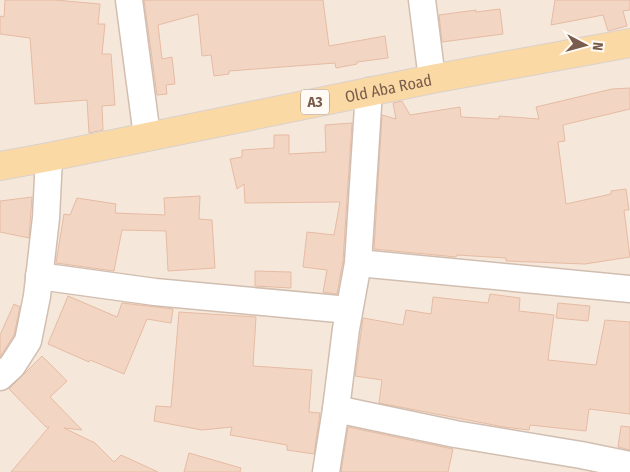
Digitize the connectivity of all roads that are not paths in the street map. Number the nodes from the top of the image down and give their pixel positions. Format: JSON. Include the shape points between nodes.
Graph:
{"nodes":[{"id":1,"x":129,"y":0,"type":"edge"},
{"id":2,"x":422,"y":0,"type":"edge"},
{"id":3,"x":630,"y":43,"type":"edge"},
{"id":4,"x":432,"y":79,"type":"junction"},
{"id":5,"x":369,"y":91,"type":"junction"},
{"id":6,"x":147,"y":136,"type":"junction"},
{"id":7,"x":49,"y":157,"type":"junction"},
{"id":8,"x":0,"y":166,"type":"edge"},
{"id":9,"x":358,"y":263,"type":"junction"},
{"id":10,"x":39,"y":276,"type":"junction"},
{"id":11,"x":630,"y":289,"type":"edge"},
{"id":12,"x":349,"y":310,"type":"junction"},
{"id":13,"x":0,"y":377,"type":"edge"},
{"id":14,"x":336,"y":409,"type":"junction"},
{"id":15,"x":630,"y":465,"type":"edge"},
{"id":16,"x":326,"y":472,"type":"edge"}],
"edges":[{"from":1,"to":6,"type":"street"},
{"from":2,"to":4,"type":"street"},
{"from":3,"to":4,"type":"main road","name":"Old Aba Road","number":"A3"},
{"from":4,"to":5,"type":"main road","name":"Old Aba Road","number":"A3"},
{"from":5,"to":6,"type":"main road","name":"Old Aba Road","number":"A3"},
{"from":5,"to":9,"type":"street"},
{"from":6,"to":7,"type":"main road","name":"Old Aba Road","number":"A3"},
{"from":7,"to":8,"type":"main road","name":"Old Aba Road","number":"A3"},
{"from":7,"to":10,"type":"street"},
{"from":9,"to":11,"type":"street"},
{"from":9,"to":12,"type":"street"},
{"from":10,"to":12,"type":"street","via":[[155,292]]},
{"from":10,"to":13,"type":"street","via":[[28,341],[12,366]]},
{"from":12,"to":14,"type":"street"},
{"from":14,"to":15,"type":"street"},
{"from":14,"to":16,"type":"street"}]}
